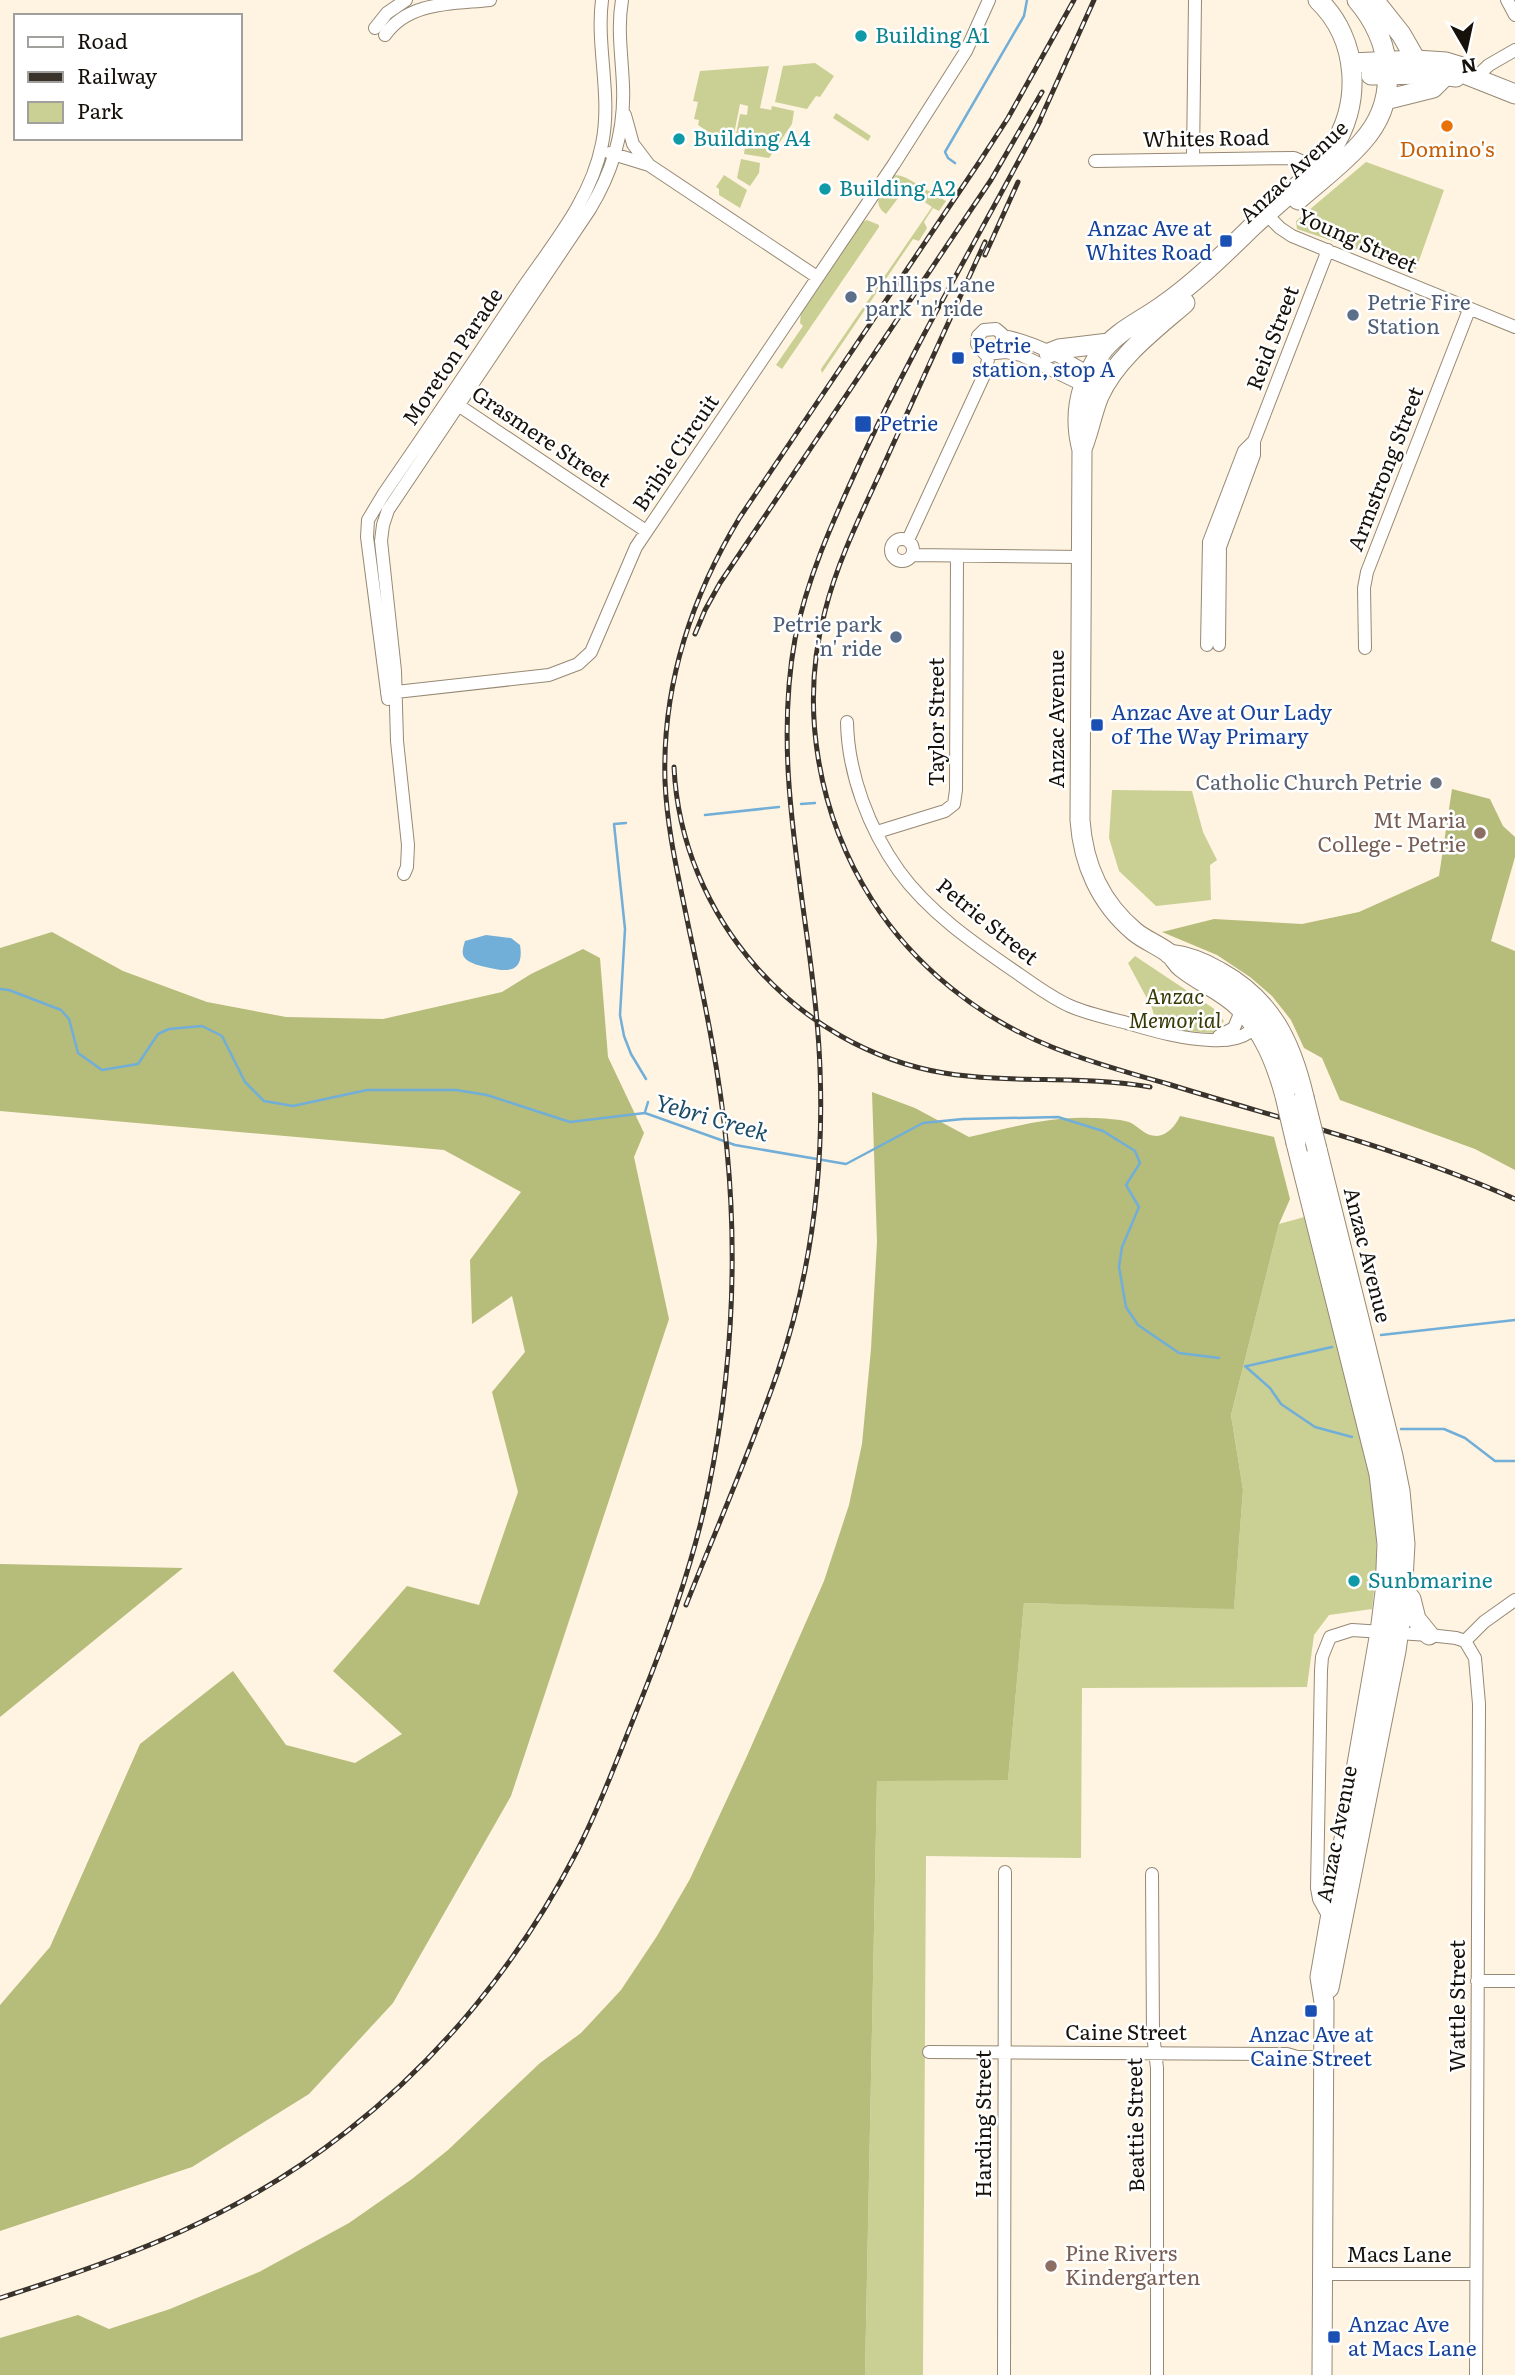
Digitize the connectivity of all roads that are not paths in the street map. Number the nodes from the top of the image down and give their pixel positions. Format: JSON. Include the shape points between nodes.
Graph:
{"nodes":[{"id":1,"x":490,"y":0,"type":"edge"},
{"id":2,"x":602,"y":0,"type":"edge"},
{"id":3,"x":622,"y":0,"type":"edge"},
{"id":4,"x":989,"y":0,"type":"edge"},
{"id":5,"x":1195,"y":0,"type":"edge"},
{"id":6,"x":1318,"y":0,"type":"edge"},
{"id":7,"x":1507,"y":0,"type":"edge"},
{"id":8,"x":404,"y":4,"type":"edge"},
{"id":9,"x":1362,"y":4,"type":"edge"},
{"id":10,"x":1515,"y":15,"type":"edge"},
{"id":11,"x":380,"y":32,"type":"dead end"},
{"id":12,"x":1515,"y":50,"type":"edge"},
{"id":13,"x":1416,"y":60,"type":"junction"},
{"id":14,"x":1350,"y":61,"type":"junction"},
{"id":15,"x":1387,"y":68,"type":"junction"},
{"id":16,"x":1446,"y":75,"type":"junction"},
{"id":17,"x":1471,"y":76,"type":"junction"},
{"id":18,"x":1513,"y":89,"type":"edge"},
{"id":19,"x":1385,"y":100,"type":"junction"},
{"id":20,"x":623,"y":110,"type":"junction"},
{"id":21,"x":602,"y":146,"type":"junction"},
{"id":22,"x":615,"y":156,"type":"junction"},
{"id":23,"x":1193,"y":158,"type":"junction"},
{"id":24,"x":1095,"y":160,"type":"dead end"},
{"id":25,"x":649,"y":165,"type":"junction"},
{"id":26,"x":1315,"y":167,"type":"junction"},
{"id":27,"x":1270,"y":218,"type":"junction"},
{"id":28,"x":1328,"y":250,"type":"junction"},
{"id":29,"x":817,"y":277,"type":"junction"},
{"id":30,"x":1469,"y":310,"type":"junction"},
{"id":31,"x":1515,"y":327,"type":"edge"},
{"id":32,"x":1003,"y":336,"type":"junction"},
{"id":33,"x":1109,"y":343,"type":"junction"},
{"id":34,"x":994,"y":353,"type":"junction"},
{"id":35,"x":1049,"y":353,"type":"junction"},
{"id":36,"x":1095,"y":384,"type":"junction"},
{"id":37,"x":454,"y":402,"type":"junction"},
{"id":38,"x":646,"y":531,"type":"junction"},
{"id":39,"x":908,"y":540,"type":"junction"},
{"id":40,"x":913,"y":555,"type":"junction"},
{"id":41,"x":957,"y":556,"type":"junction"},
{"id":42,"x":1081,"y":557,"type":"junction"},
{"id":43,"x":1213,"y":645,"type":"dead end"},
{"id":44,"x":1365,"y":648,"type":"dead end"},
{"id":45,"x":392,"y":692,"type":"junction"},
{"id":46,"x":847,"y":722,"type":"dead end"},
{"id":47,"x":877,"y":832,"type":"junction"},
{"id":48,"x":404,"y":874,"type":"dead end"},
{"id":49,"x":1169,"y":954,"type":"junction"},
{"id":50,"x":1259,"y":1001,"type":"junction"},
{"id":51,"x":1239,"y":1007,"type":"junction"},
{"id":52,"x":1256,"y":1027,"type":"junction"},
{"id":53,"x":1209,"y":1040,"type":"junction"},
{"id":54,"x":1294,"y":1097,"type":"junction"},
{"id":55,"x":1404,"y":1590,"type":"junction"},
{"id":56,"x":1515,"y":1600,"type":"edge"},
{"id":57,"x":1389,"y":1633,"type":"junction"},
{"id":58,"x":1429,"y":1635,"type":"junction"},
{"id":59,"x":1465,"y":1641,"type":"junction"},
{"id":60,"x":1005,"y":1872,"type":"dead end"},
{"id":61,"x":1152,"y":1874,"type":"dead end"},
{"id":62,"x":1329,"y":1917,"type":"junction"},
{"id":63,"x":1478,"y":1981,"type":"junction"},
{"id":64,"x":1515,"y":1981,"type":"edge"},
{"id":65,"x":1324,"y":2002,"type":"junction"},
{"id":66,"x":929,"y":2052,"type":"dead end"},
{"id":67,"x":1004,"y":2052,"type":"junction"},
{"id":68,"x":1155,"y":2052,"type":"junction"},
{"id":69,"x":1322,"y":2057,"type":"junction"},
{"id":70,"x":1322,"y":2274,"type":"junction"},
{"id":71,"x":1476,"y":2274,"type":"junction"},
{"id":72,"x":1004,"y":2375,"type":"edge"},
{"id":73,"x":1157,"y":2375,"type":"edge"},
{"id":74,"x":1322,"y":2375,"type":"edge"},
{"id":75,"x":1476,"y":2375,"type":"edge"}],
"edges":[{"from":1,"to":8,"type":"street","via":[[425,8]]},
{"from":2,"to":21,"type":"street","name":"Moreton Parade"},
{"from":3,"to":20,"type":"street","name":"Moreton Parade"},
{"from":4,"to":29,"type":"street","name":"Bribie Circuit","via":[[966,51]]},
{"from":5,"to":23,"type":"street"},
{"from":6,"to":14,"type":"main road","via":[[1331,14]]},
{"from":7,"to":10,"type":"street"},
{"from":8,"to":11,"type":"street","via":[[392,26]]},
{"from":9,"to":13,"type":"main road","via":[[1378,5]]},
{"from":9,"to":14,"type":"main road","via":[[1367,38]]},
{"from":9,"to":15,"type":"main road","via":[[1381,38]]},
{"from":12,"to":17,"type":"street"},
{"from":13,"to":15,"type":"main road"},
{"from":13,"to":17,"type":"main road","via":[[1459,66]]},
{"from":14,"to":15,"type":"main road"},
{"from":14,"to":26,"type":"main road","name":"Anzac Avenue","via":[[1351,100],[1345,122]]},
{"from":15,"to":16,"type":"main road"},
{"from":15,"to":19,"type":"main road","name":"Anzac Avenue"},
{"from":16,"to":17,"type":"main road"},
{"from":16,"to":19,"type":"main road","via":[[1433,88]]},
{"from":17,"to":18,"type":"main road"},
{"from":19,"to":27,"type":"main road","name":"Anzac Avenue","via":[[1362,143]]},
{"from":20,"to":22,"type":"street","name":"Moreton Parade"},
{"from":20,"to":25,"type":"street","via":[[633,144]]},
{"from":21,"to":22,"type":"street"},
{"from":21,"to":37,"type":"street","name":"Moreton Parade","via":[[579,205]]},
{"from":22,"to":25,"type":"street"},
{"from":22,"to":37,"type":"street","name":"Moreton Parade","via":[[590,209]]},
{"from":23,"to":24,"type":"street","name":"Whites Road"},
{"from":23,"to":26,"type":"street","name":"Whites Road","via":[[1294,158]]},
{"from":25,"to":29,"type":"street"},
{"from":26,"to":27,"type":"main road","name":"Anzac Avenue"},
{"from":27,"to":28,"type":"street","name":"Young Street","via":[[1292,236]]},
{"from":27,"to":33,"type":"main road","name":"Anzac Avenue"},
{"from":27,"to":36,"type":"main road","name":"Anzac Avenue"},
{"from":28,"to":30,"type":"street","name":"Young Street"},
{"from":28,"to":43,"type":"street","name":"Reid Street","via":[[1254,441],[1254,455],[1220,547]]},
{"from":29,"to":38,"type":"street","name":"Bribie Circuit"},
{"from":30,"to":31,"type":"street","name":"Young Street"},
{"from":30,"to":44,"type":"street","name":"Armstrong Street","via":[[1367,572]]},
{"from":32,"to":34,"type":"street","via":[[1003,345]]},
{"from":32,"to":34,"type":"street","via":[[992,328],[980,332],[977,344],[982,351]]},
{"from":32,"to":35,"type":"street"},
{"from":33,"to":35,"type":"main road"},
{"from":33,"to":36,"type":"main road","name":"Anzac Avenue"},
{"from":34,"to":36,"type":"street","via":[[1021,355]]},
{"from":34,"to":39,"type":"street"},
{"from":35,"to":36,"type":"street"},
{"from":36,"to":42,"type":"main road","name":"Anzac Avenue","via":[[1082,450]]},
{"from":37,"to":38,"type":"street","name":"Grasmere Street"},
{"from":37,"to":45,"type":"street","name":"Moreton Parade","via":[[383,525]]},
{"from":38,"to":45,"type":"street","name":"Bribie Circuit","via":[[598,639],[578,664],[549,675]]},
{"from":39,"to":40,"type":"street"},
{"from":39,"to":40,"type":"street","via":[[897,539],[891,552],[901,561]]},
{"from":40,"to":41,"type":"street"},
{"from":41,"to":42,"type":"street"},
{"from":41,"to":47,"type":"street","name":"Taylor Street","via":[[954,804],[945,811]]},
{"from":42,"to":49,"type":"main road","name":"Anzac Avenue","via":[[1081,839],[1088,866],[1107,902],[1133,930]]},
{"from":45,"to":48,"type":"street","name":"Moreton Parade","via":[[408,845]]},
{"from":46,"to":47,"type":"street","name":"Petrie Street","via":[[861,795]]},
{"from":47,"to":53,"type":"street","name":"Petrie Street","via":[[899,871],[932,906],[1048,994],[1093,1014],[1184,1039]]},
{"from":49,"to":50,"type":"main road","name":"Anzac Avenue","via":[[1208,965]]},
{"from":49,"to":51,"type":"main road","name":"Anzac Avenue"},
{"from":50,"to":52,"type":"street"},
{"from":50,"to":54,"type":"main road","name":"Anzac Avenue","via":[[1291,1052]]},
{"from":51,"to":52,"type":"main road","name":"Anzac Avenue"},
{"from":51,"to":53,"type":"street","via":[[1234,1028]]},
{"from":52,"to":53,"type":"street","name":"Petrie Street","via":[[1246,1035]]},
{"from":52,"to":54,"type":"main road","name":"Anzac Avenue"},
{"from":54,"to":55,"type":"main road","name":"Anzac Avenue","bridge":true,"via":[[1317,1149],[1394,1456],[1404,1521]]},
{"from":54,"to":57,"type":"main road","name":"Anzac Avenue","bridge":true,"via":[[1296,1143],[1379,1474],[1387,1544]]},
{"from":55,"to":57,"type":"main road","name":"Anzac Avenue"},
{"from":55,"to":58,"type":"main road","via":[[1412,1600],[1416,1619]]},
{"from":56,"to":59,"type":"street"},
{"from":57,"to":58,"type":"street"},
{"from":57,"to":62,"type":"main road","name":"Anzac Avenue"},
{"from":57,"to":62,"type":"street","via":[[1337,1633],[1325,1646],[1317,1888]]},
{"from":57,"to":65,"type":"main road","name":"Anzac Avenue","via":[[1332,1979]]},
{"from":58,"to":59,"type":"street"},
{"from":59,"to":63,"type":"street","name":"Wattle Street","via":[[1475,1658],[1479,1704]]},
{"from":60,"to":67,"type":"street","name":"Harding Street"},
{"from":61,"to":68,"type":"street","name":"Beattie Street"},
{"from":62,"to":65,"type":"main road","name":"Anzac Avenue","via":[[1320,1977]]},
{"from":63,"to":64,"type":"street"},
{"from":63,"to":71,"type":"street","name":"Wattle Street"},
{"from":65,"to":69,"type":"main road","name":"Anzac Avenue"},
{"from":66,"to":67,"type":"street","name":"Caine Street"},
{"from":67,"to":68,"type":"street","name":"Caine Street"},
{"from":67,"to":72,"type":"street","name":"Harding Street"},
{"from":68,"to":69,"type":"street","name":"Caine Street"},
{"from":68,"to":73,"type":"street","name":"Beattie Street"},
{"from":69,"to":70,"type":"main road","name":"Anzac Avenue"},
{"from":70,"to":71,"type":"street","name":"Macs Lane"},
{"from":70,"to":74,"type":"main road","name":"Anzac Avenue"},
{"from":71,"to":75,"type":"street","name":"Wattle Street"}]}
